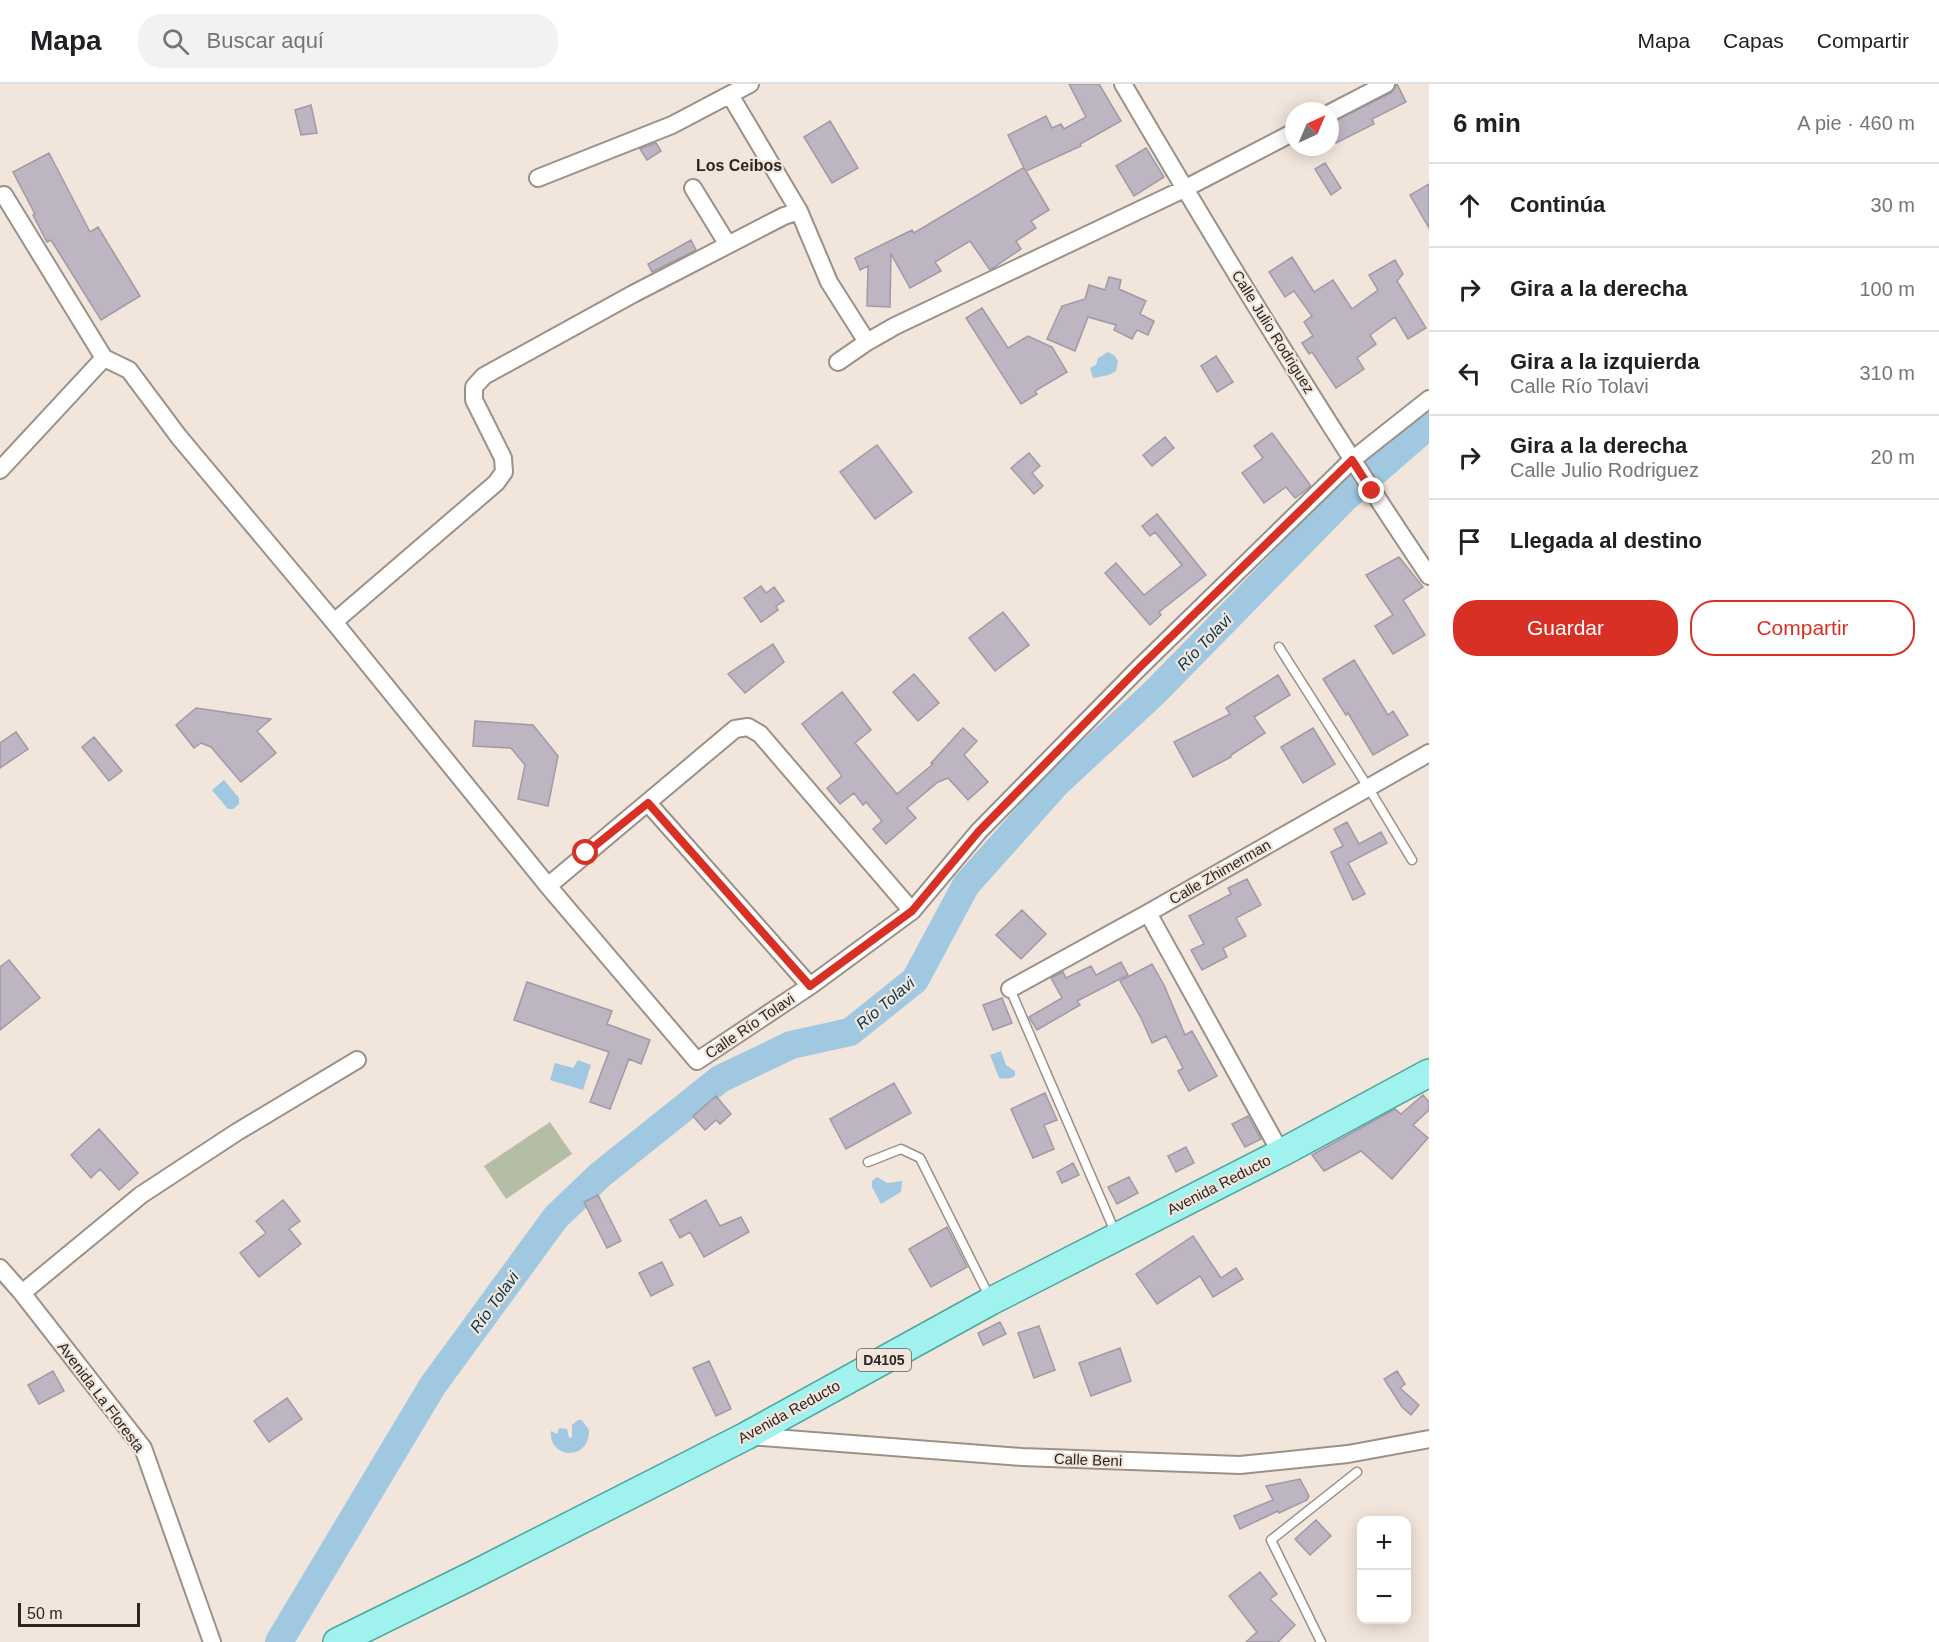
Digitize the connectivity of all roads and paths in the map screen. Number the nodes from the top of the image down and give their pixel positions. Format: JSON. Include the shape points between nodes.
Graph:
{"nodes":[{"id":1,"x":750,"y":84,"type":"edge"},
{"id":2,"x":1123,"y":84,"type":"edge"},
{"id":3,"x":1386,"y":84,"type":"edge"},
{"id":4,"x":729,"y":95,"type":"junction"},
{"id":5,"x":1339,"y":108,"type":"edge"},
{"id":6,"x":1285,"y":137,"type":"edge"},
{"id":7,"x":538,"y":178,"type":"dead end"},
{"id":8,"x":693,"y":188,"type":"dead end"},
{"id":9,"x":1184,"y":189,"type":"junction"},
{"id":10,"x":4,"y":195,"type":"dead end"},
{"id":11,"x":799,"y":211,"type":"junction"},
{"id":12,"x":728,"y":245,"type":"junction"},
{"id":13,"x":867,"y":342,"type":"junction"},
{"id":14,"x":104,"y":358,"type":"junction"},
{"id":15,"x":837,"y":362,"type":"dead end"},
{"id":16,"x":1429,"y":399,"type":"edge"},
{"id":17,"x":1356,"y":467,"type":"junction"},
{"id":18,"x":0,"y":470,"type":"edge"},
{"id":19,"x":1429,"y":576,"type":"edge"},
{"id":20,"x":334,"y":622,"type":"junction"},
{"id":21,"x":1279,"y":646,"type":"dead end"},
{"id":22,"x":1429,"y":753,"type":"edge"},
{"id":23,"x":1368,"y":787,"type":"junction"},
{"id":24,"x":648,"y":803,"type":"junction"},
{"id":25,"x":1412,"y":860,"type":"dead end"},
{"id":26,"x":548,"y":886,"type":"junction"},
{"id":27,"x":912,"y":911,"type":"junction"},
{"id":28,"x":1148,"y":913,"type":"junction"},
{"id":29,"x":810,"y":986,"type":"junction"},
{"id":30,"x":1010,"y":989,"type":"joint"},
{"id":31,"x":357,"y":1060,"type":"dead end"},
{"id":32,"x":1429,"y":1073,"type":"edge"},
{"id":33,"x":1281,"y":1153,"type":"junction"},
{"id":34,"x":868,"y":1162,"type":"dead end"},
{"id":35,"x":1118,"y":1238,"type":"junction"},
{"id":36,"x":0,"y":1268,"type":"edge"},
{"id":37,"x":22,"y":1293,"type":"junction"},
{"id":38,"x":991,"y":1301,"type":"junction"},
{"id":39,"x":746,"y":1436,"type":"junction"},
{"id":40,"x":1429,"y":1439,"type":"edge"},
{"id":41,"x":1357,"y":1472,"type":"dead end"},
{"id":42,"x":213,"y":1642,"type":"edge"},
{"id":43,"x":337,"y":1642,"type":"edge"},
{"id":44,"x":1321,"y":1642,"type":"edge"}],
"edges":[{"from":1,"to":4,"type":"street"},
{"from":2,"to":9,"type":"street","name":"Calle Julio Rodriguez"},
{"from":3,"to":5,"type":"street"},
{"from":4,"to":7,"type":"street","via":[[672,125]]},
{"from":4,"to":11,"type":"street"},
{"from":6,"to":9,"type":"street"},
{"from":8,"to":12,"type":"street"},
{"from":9,"to":13,"type":"street"},
{"from":9,"to":17,"type":"street","name":"Calle Julio Rodriguez"},
{"from":10,"to":14,"type":"street"},
{"from":11,"to":12,"type":"street"},
{"from":11,"to":13,"type":"street","via":[[829,282]]},
{"from":12,"to":20,"type":"street","via":[[484,376],[474,387],[474,400],[503,458],[504,472]]},
{"from":13,"to":15,"type":"street"},
{"from":14,"to":18,"type":"street"},
{"from":14,"to":20,"type":"street","via":[[129,370],[179,437]]},
{"from":16,"to":17,"type":"street","name":"Calle Río Tolavi"},
{"from":17,"to":19,"type":"street","name":"Calle Julio Rodriguez"},
{"from":17,"to":27,"type":"street","name":"Calle Río Tolavi","via":[[1138,669],[979,831]]},
{"from":20,"to":26,"type":"street"},
{"from":21,"to":23,"type":"lane"},
{"from":22,"to":23,"type":"street","name":"Calle Zhimerman"},
{"from":23,"to":25,"type":"lane"},
{"from":23,"to":28,"type":"street","name":"Calle Zhimerman"},
{"from":24,"to":26,"type":"street"},
{"from":24,"to":27,"type":"street","via":[[735,729],[748,727],[760,734]]},
{"from":24,"to":29,"type":"street"},
{"from":26,"to":29,"type":"street","name":"Calle Río Tolavi","via":[[697,1060]]},
{"from":27,"to":29,"type":"street","name":"Calle Río Tolavi"},
{"from":28,"to":30,"type":"street","name":"Calle Zhimerman"},
{"from":28,"to":33,"type":"street"},
{"from":30,"to":35,"type":"lane"},
{"from":31,"to":37,"type":"street","via":[[141,1195]]},
{"from":32,"to":33,"type":"main road","name":"Avenida Reducto","number":"D4105"},
{"from":33,"to":35,"type":"main road","name":"Avenida Reducto","number":"D4105"},
{"from":34,"to":38,"type":"lane","via":[[901,1149],[920,1158]]},
{"from":35,"to":38,"type":"main road","name":"Avenida Reducto","number":"D4105"},
{"from":36,"to":37,"type":"street","name":"Avenida La Floresta"},
{"from":37,"to":42,"type":"street","name":"Avenida La Floresta","via":[[143,1448]]},
{"from":38,"to":39,"type":"main road","name":"Avenida Reducto","number":"D4105"},
{"from":39,"to":40,"type":"street","name":"Calle Beni","via":[[1023,1457],[1240,1465],[1348,1454]]},
{"from":39,"to":43,"type":"main road","name":"Avenida Reducto","number":"D4105"},
{"from":41,"to":44,"type":"lane","via":[[1271,1540]]}]}
